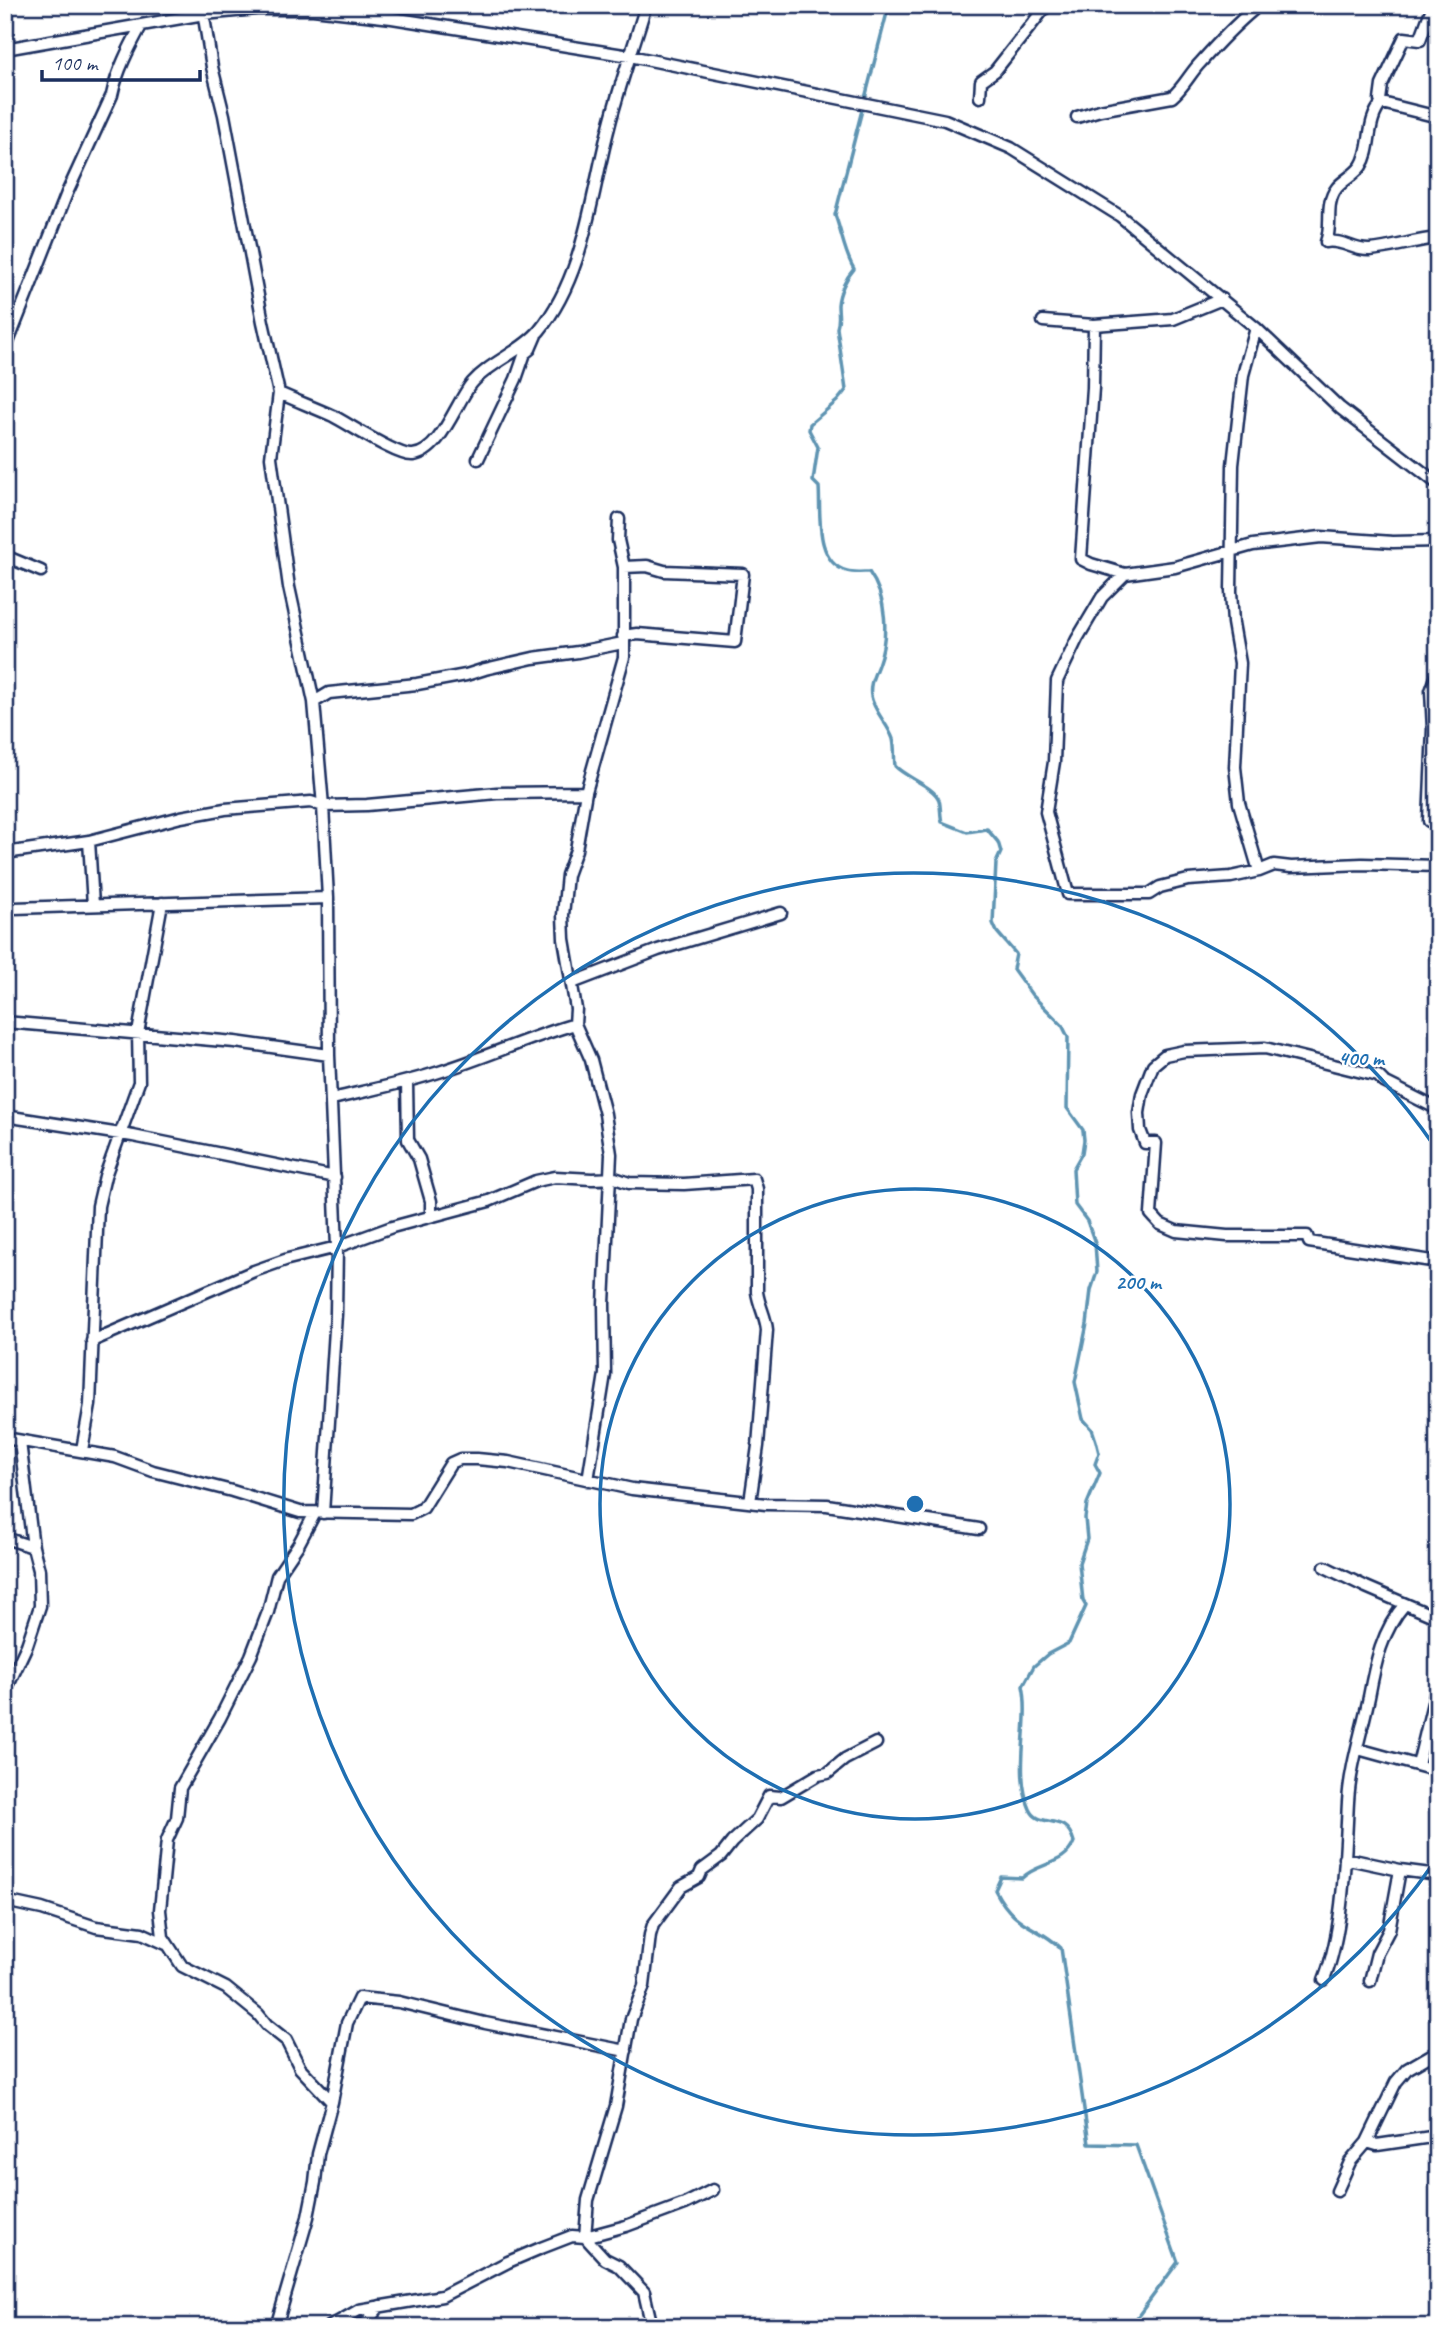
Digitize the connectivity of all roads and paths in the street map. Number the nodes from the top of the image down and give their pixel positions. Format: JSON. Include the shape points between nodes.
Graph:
{"nodes":[{"id":1,"x":646,"y":5,"type":"edge"},
{"id":2,"x":1046,"y":5,"type":"edge"},
{"id":3,"x":1255,"y":5,"type":"edge"},
{"id":4,"x":1433,"y":5,"type":"edge"},
{"id":5,"x":203,"y":9,"type":"edge"},
{"id":6,"x":141,"y":26,"type":"junction"},
{"id":7,"x":5,"y":49,"type":"edge"},
{"id":8,"x":630,"y":55,"type":"junction"},
{"id":9,"x":980,"y":97,"type":"dead end"},
{"id":10,"x":1382,"y":103,"type":"junction"},
{"id":11,"x":1077,"y":117,"type":"dead end"},
{"id":12,"x":1438,"y":117,"type":"edge"},
{"id":13,"x":1438,"y":238,"type":"edge"},
{"id":14,"x":1222,"y":299,"type":"junction"},
{"id":15,"x":1043,"y":321,"type":"dead end"},
{"id":16,"x":1094,"y":325,"type":"junction"},
{"id":17,"x":1256,"y":328,"type":"junction"},
{"id":18,"x":538,"y":332,"type":"junction"},
{"id":19,"x":5,"y":350,"type":"edge"},
{"id":20,"x":279,"y":393,"type":"junction"},
{"id":21,"x":478,"y":458,"type":"dead end"},
{"id":22,"x":1438,"y":485,"type":"edge"},
{"id":23,"x":619,"y":519,"type":"dead end"},
{"id":24,"x":1438,"y":541,"type":"edge"},
{"id":25,"x":1232,"y":552,"type":"junction"},
{"id":26,"x":5,"y":556,"type":"edge"},
{"id":27,"x":624,"y":567,"type":"junction"},
{"id":28,"x":41,"y":571,"type":"dead end"},
{"id":29,"x":1125,"y":574,"type":"junction"},
{"id":30,"x":623,"y":639,"type":"junction"},
{"id":31,"x":1438,"y":672,"type":"edge"},
{"id":32,"x":314,"y":702,"type":"junction"},
{"id":33,"x":586,"y":792,"type":"junction"},
{"id":34,"x":323,"y":806,"type":"junction"},
{"id":35,"x":1429,"y":821,"type":"dead end"},
{"id":36,"x":89,"y":841,"type":"junction"},
{"id":37,"x":5,"y":853,"type":"edge"},
{"id":38,"x":1438,"y":866,"type":"edge"},
{"id":39,"x":1259,"y":872,"type":"junction"},
{"id":40,"x":328,"y":898,"type":"junction"},
{"id":41,"x":162,"y":903,"type":"junction"},
{"id":42,"x":93,"y":905,"type":"junction"},
{"id":43,"x":14,"y":908,"type":"dead end"},
{"id":44,"x":781,"y":912,"type":"dead end"},
{"id":45,"x":572,"y":983,"type":"junction"},
{"id":46,"x":5,"y":1022,"type":"edge"},
{"id":47,"x":575,"y":1024,"type":"junction"},
{"id":48,"x":138,"y":1033,"type":"junction"},
{"id":49,"x":329,"y":1055,"type":"junction"},
{"id":50,"x":407,"y":1082,"type":"junction"},
{"id":51,"x":332,"y":1099,"type":"junction"},
{"id":52,"x":1438,"y":1109,"type":"edge"},
{"id":53,"x":5,"y":1116,"type":"edge"},
{"id":54,"x":120,"y":1136,"type":"junction"},
{"id":55,"x":335,"y":1177,"type":"junction"},
{"id":56,"x":611,"y":1179,"type":"junction"},
{"id":57,"x":431,"y":1216,"type":"junction"},
{"id":58,"x":337,"y":1247,"type":"junction"},
{"id":59,"x":1438,"y":1262,"type":"edge"},
{"id":60,"x":92,"y":1341,"type":"junction"},
{"id":61,"x":5,"y":1438,"type":"edge"},
{"id":62,"x":20,"y":1442,"type":"junction"},
{"id":63,"x":82,"y":1450,"type":"junction"},
{"id":64,"x":588,"y":1480,"type":"junction"},
{"id":65,"x":750,"y":1502,"type":"junction"},
{"id":66,"x":319,"y":1513,"type":"junction"},
{"id":67,"x":978,"y":1529,"type":"dead end"},
{"id":68,"x":5,"y":1538,"type":"edge"},
{"id":69,"x":33,"y":1547,"type":"junction"},
{"id":70,"x":1325,"y":1567,"type":"dead end"},
{"id":71,"x":1405,"y":1604,"type":"junction"},
{"id":72,"x":1438,"y":1618,"type":"edge"},
{"id":73,"x":1438,"y":1682,"type":"edge"},
{"id":74,"x":5,"y":1692,"type":"edge"},
{"id":75,"x":876,"y":1743,"type":"dead end"},
{"id":76,"x":1358,"y":1749,"type":"junction"},
{"id":77,"x":1418,"y":1765,"type":"junction"},
{"id":78,"x":1438,"y":1771,"type":"edge"},
{"id":79,"x":1344,"y":1858,"type":"junction"},
{"id":80,"x":1401,"y":1870,"type":"junction"},
{"id":81,"x":1438,"y":1875,"type":"edge"},
{"id":82,"x":5,"y":1901,"type":"edge"},
{"id":83,"x":166,"y":1944,"type":"junction"},
{"id":84,"x":1324,"y":1980,"type":"dead end"},
{"id":85,"x":1370,"y":1981,"type":"dead end"},
{"id":86,"x":626,"y":2051,"type":"junction"},
{"id":87,"x":1438,"y":2051,"type":"edge"},
{"id":88,"x":332,"y":2102,"type":"junction"},
{"id":89,"x":1438,"y":2136,"type":"edge"},
{"id":90,"x":1367,"y":2142,"type":"junction"},
{"id":91,"x":713,"y":2190,"type":"dead end"},
{"id":92,"x":1336,"y":2191,"type":"dead end"},
{"id":93,"x":585,"y":2236,"type":"junction"},
{"id":94,"x":381,"y":2305,"type":"junction"},
{"id":95,"x":276,"y":2327,"type":"edge"},
{"id":96,"x":329,"y":2327,"type":"edge"},
{"id":97,"x":362,"y":2327,"type":"edge"},
{"id":98,"x":652,"y":2327,"type":"edge"}],
"edges":[{"from":1,"to":8,"type":"street"},
{"from":2,"to":9,"type":"street","via":[[995,71],[981,81]]},
{"from":3,"to":11,"type":"street","via":[[1172,97]]},
{"from":4,"to":10,"type":"street","via":[[1420,40],[1404,38],[1382,85]]},
{"from":5,"to":6,"type":"street"},
{"from":5,"to":8,"type":"street","via":[[313,9]]},
{"from":5,"to":20,"type":"street"},
{"from":6,"to":7,"type":"street"},
{"from":6,"to":19,"type":"street","via":[[67,193]]},
{"from":8,"to":14,"type":"street","via":[[946,120],[1011,148],[1120,216]]},
{"from":8,"to":18,"type":"street","via":[[582,239],[559,299]]},
{"from":10,"to":12,"type":"street"},
{"from":10,"to":13,"type":"street","via":[[1373,116],[1362,164],[1341,181],[1330,204],[1326,242],[1371,250]]},
{"from":14,"to":16,"type":"street","via":[[1173,319]]},
{"from":14,"to":17,"type":"street"},
{"from":15,"to":16,"type":"street"},
{"from":16,"to":29,"type":"street","via":[[1081,559]]},
{"from":17,"to":22,"type":"street","via":[[1340,408]]},
{"from":17,"to":25,"type":"street","via":[[1243,375],[1233,465]]},
{"from":18,"to":20,"type":"street","via":[[472,383],[448,424],[415,455]]},
{"from":18,"to":21,"type":"street","via":[[524,353]]},
{"from":20,"to":32,"type":"street","via":[[271,457],[289,587]]},
{"from":23,"to":27,"type":"street"},
{"from":24,"to":25,"type":"street","via":[[1321,537]]},
{"from":25,"to":29,"type":"street"},
{"from":25,"to":39,"type":"street","via":[[1233,623],[1240,663],[1235,767],[1239,803]]},
{"from":26,"to":28,"type":"street"},
{"from":27,"to":30,"type":"street"},
{"from":27,"to":30,"type":"street","via":[[743,574],[735,642],[637,634]]},
{"from":29,"to":39,"type":"street","via":[[1102,597],[1057,681],[1054,762],[1046,812],[1068,894],[1149,894],[1188,880]]},
{"from":30,"to":32,"type":"street","via":[[466,675],[329,693]]},
{"from":30,"to":33,"type":"street","via":[[624,657]]},
{"from":31,"to":35,"type":"street","via":[[1431,691]]},
{"from":32,"to":34,"type":"street"},
{"from":33,"to":34,"type":"street","via":[[497,793]]},
{"from":33,"to":45,"type":"street","via":[[564,891],[564,939]]},
{"from":34,"to":36,"type":"street","via":[[311,802],[225,809]]},
{"from":34,"to":40,"type":"street"},
{"from":36,"to":37,"type":"street"},
{"from":36,"to":42,"type":"street"},
{"from":38,"to":39,"type":"street","via":[[1274,865]]},
{"from":40,"to":41,"type":"street"},
{"from":40,"to":49,"type":"street"},
{"from":41,"to":42,"type":"street"},
{"from":41,"to":48,"type":"street"},
{"from":42,"to":43,"type":"street"},
{"from":44,"to":45,"type":"street","via":[[658,950]]},
{"from":45,"to":47,"type":"street"},
{"from":46,"to":48,"type":"street"},
{"from":47,"to":50,"type":"street"},
{"from":47,"to":56,"type":"street","via":[[592,1060],[609,1138]]},
{"from":48,"to":49,"type":"street"},
{"from":48,"to":54,"type":"street","via":[[139,1083]]},
{"from":49,"to":51,"type":"street"},
{"from":50,"to":51,"type":"street"},
{"from":50,"to":57,"type":"street","via":[[408,1140],[419,1160]]},
{"from":51,"to":55,"type":"street"},
{"from":52,"to":59,"type":"street","via":[[1378,1076],[1265,1048],[1166,1055],[1147,1077],[1139,1114],[1145,1143],[1156,1143],[1151,1214],[1160,1224],[1176,1231],[1227,1236],[1307,1236],[1309,1242]]},
{"from":53,"to":54,"type":"street"},
{"from":54,"to":55,"type":"street"},
{"from":54,"to":60,"type":"street","via":[[98,1206]]},
{"from":55,"to":58,"type":"street"},
{"from":56,"to":57,"type":"street","via":[[555,1177]]},
{"from":56,"to":64,"type":"street","via":[[605,1374]]},
{"from":56,"to":65,"type":"street","via":[[684,1184],[754,1179],[757,1292],[767,1330]]},
{"from":57,"to":58,"type":"street"},
{"from":58,"to":60,"type":"street","via":[[254,1271]]},
{"from":58,"to":66,"type":"street","via":[[336,1314]]},
{"from":60,"to":63,"type":"street","via":[[90,1405]]},
{"from":61,"to":62,"type":"street"},
{"from":62,"to":63,"type":"street"},
{"from":62,"to":69,"type":"street"},
{"from":63,"to":66,"type":"street","via":[[300,1512]]},
{"from":64,"to":65,"type":"street"},
{"from":64,"to":66,"type":"street","via":[[508,1462],[460,1459],[451,1463],[423,1508],[411,1514]]},
{"from":65,"to":67,"type":"street","via":[[827,1505]]},
{"from":66,"to":83,"type":"street","via":[[277,1576],[251,1656],[180,1788],[179,1811],[167,1840],[161,1894]]},
{"from":68,"to":69,"type":"street"},
{"from":69,"to":74,"type":"street","via":[[40,1606]]},
{"from":70,"to":71,"type":"street"},
{"from":71,"to":72,"type":"street"},
{"from":71,"to":76,"type":"street","via":[[1392,1619],[1373,1672]]},
{"from":73,"to":77,"type":"street"},
{"from":75,"to":86,"type":"street","via":[[781,1797],[769,1796],[757,1819],[699,1877],[672,1897],[650,1935],[644,1986]]},
{"from":76,"to":77,"type":"street"},
{"from":76,"to":79,"type":"street"},
{"from":77,"to":78,"type":"street"},
{"from":79,"to":80,"type":"street"},
{"from":79,"to":84,"type":"street","via":[[1339,1922]]},
{"from":80,"to":81,"type":"street"},
{"from":80,"to":85,"type":"street","via":[[1389,1930],[1377,1952]]},
{"from":82,"to":83,"type":"street","via":[[96,1927],[142,1933]]},
{"from":83,"to":88,"type":"street","via":[[182,1966],[226,1988],[286,2039],[300,2068]]},
{"from":86,"to":88,"type":"street","via":[[399,2002],[359,1998],[347,2023]]},
{"from":86,"to":93,"type":"street","via":[[617,2106],[588,2200]]},
{"from":87,"to":90,"type":"street","via":[[1407,2069],[1396,2082]]},
{"from":88,"to":95,"type":"street","via":[[308,2217]]},
{"from":89,"to":90,"type":"street","via":[[1377,2145]]},
{"from":90,"to":92,"type":"street","via":[[1350,2162]]},
{"from":91,"to":93,"type":"street","via":[[626,2226]]},
{"from":93,"to":94,"type":"street","via":[[572,2236],[530,2253],[442,2296]]},
{"from":93,"to":98,"type":"street","via":[[644,2292]]},
{"from":94,"to":96,"type":"street","via":[[359,2310]]},
{"from":94,"to":97,"type":"street"}]}
